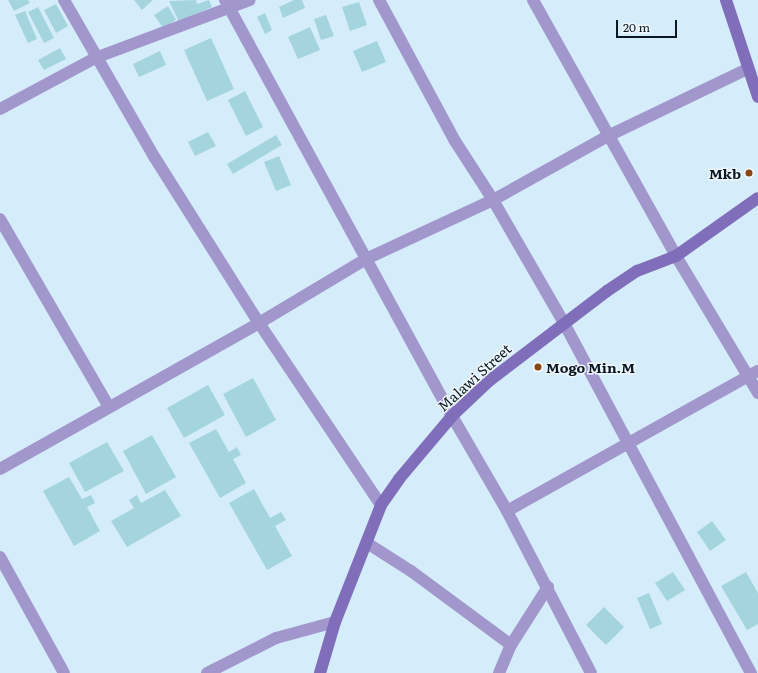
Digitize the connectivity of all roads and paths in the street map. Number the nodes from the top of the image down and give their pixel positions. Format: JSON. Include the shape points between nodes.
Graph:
{"nodes":[{"id":1,"x":64,"y":0,"type":"edge"},
{"id":2,"x":250,"y":0,"type":"edge"},
{"id":3,"x":380,"y":0,"type":"edge"},
{"id":4,"x":533,"y":0,"type":"edge"},
{"id":5,"x":726,"y":0,"type":"edge"},
{"id":6,"x":227,"y":4,"type":"edge"},
{"id":7,"x":96,"y":58,"type":"junction"},
{"id":8,"x":747,"y":69,"type":"junction"},
{"id":9,"x":758,"y":97,"type":"edge"},
{"id":10,"x":0,"y":109,"type":"edge"},
{"id":11,"x":610,"y":135,"type":"junction"},
{"id":12,"x":758,"y":198,"type":"edge"},
{"id":13,"x":493,"y":200,"type":"junction"},
{"id":14,"x":0,"y":219,"type":"edge"},
{"id":15,"x":676,"y":256,"type":"junction"},
{"id":16,"x":366,"y":259,"type":"junction"},
{"id":17,"x":564,"y":322,"type":"junction"},
{"id":18,"x":260,"y":323,"type":"junction"},
{"id":19,"x":753,"y":374,"type":"edge"},
{"id":20,"x":758,"y":393,"type":"edge"},
{"id":21,"x":109,"y":407,"type":"junction"},
{"id":22,"x":452,"y":416,"type":"junction"},
{"id":23,"x":629,"y":443,"type":"junction"},
{"id":24,"x":0,"y":469,"type":"edge"},
{"id":25,"x":381,"y":506,"type":"junction"},
{"id":26,"x":507,"y":511,"type":"junction"},
{"id":27,"x":366,"y":544,"type":"junction"},
{"id":28,"x":0,"y":557,"type":"edge"},
{"id":29,"x":548,"y":587,"type":"junction"},
{"id":30,"x":335,"y":622,"type":"junction"},
{"id":31,"x":511,"y":645,"type":"junction"},
{"id":32,"x":64,"y":673,"type":"edge"},
{"id":33,"x":208,"y":673,"type":"edge"},
{"id":34,"x":320,"y":673,"type":"edge"},
{"id":35,"x":499,"y":673,"type":"edge"},
{"id":36,"x":590,"y":673,"type":"edge"},
{"id":37,"x":751,"y":673,"type":"edge"}],
"edges":[{"from":1,"to":7,"type":"street"},
{"from":2,"to":6,"type":"street"},
{"from":3,"to":13,"type":"street","via":[[455,141]]},
{"from":4,"to":11,"type":"street"},
{"from":5,"to":8,"type":"street"},
{"from":6,"to":7,"type":"street"},
{"from":6,"to":16,"type":"street"},
{"from":7,"to":10,"type":"street"},
{"from":7,"to":18,"type":"street"},
{"from":8,"to":9,"type":"street"},
{"from":8,"to":11,"type":"street"},
{"from":11,"to":13,"type":"street"},
{"from":11,"to":15,"type":"street"},
{"from":12,"to":15,"type":"street","name":"Malawi Street"},
{"from":13,"to":16,"type":"street"},
{"from":13,"to":17,"type":"street"},
{"from":14,"to":21,"type":"street"},
{"from":15,"to":17,"type":"street","name":"Malawi Street","via":[[637,271]]},
{"from":15,"to":19,"type":"street"},
{"from":16,"to":18,"type":"street"},
{"from":16,"to":22,"type":"street"},
{"from":17,"to":22,"type":"street","name":"Malawi Street","via":[[489,381]]},
{"from":17,"to":23,"type":"street"},
{"from":18,"to":21,"type":"street"},
{"from":18,"to":25,"type":"street"},
{"from":19,"to":20,"type":"street"},
{"from":19,"to":23,"type":"street"},
{"from":21,"to":24,"type":"street"},
{"from":22,"to":25,"type":"street","name":"Malawi Street","via":[[403,474]]},
{"from":22,"to":26,"type":"street"},
{"from":23,"to":26,"type":"street"},
{"from":23,"to":37,"type":"street"},
{"from":25,"to":27,"type":"street","name":"Malawi Street"},
{"from":26,"to":29,"type":"street"},
{"from":27,"to":30,"type":"street","name":"Malawi Street"},
{"from":27,"to":31,"type":"street","via":[[411,571]]},
{"from":28,"to":32,"type":"street"},
{"from":29,"to":31,"type":"street"},
{"from":29,"to":36,"type":"street"},
{"from":30,"to":33,"type":"street","via":[[276,638]]},
{"from":30,"to":34,"type":"street","name":"Malawi Street"},
{"from":31,"to":35,"type":"street"}]}
